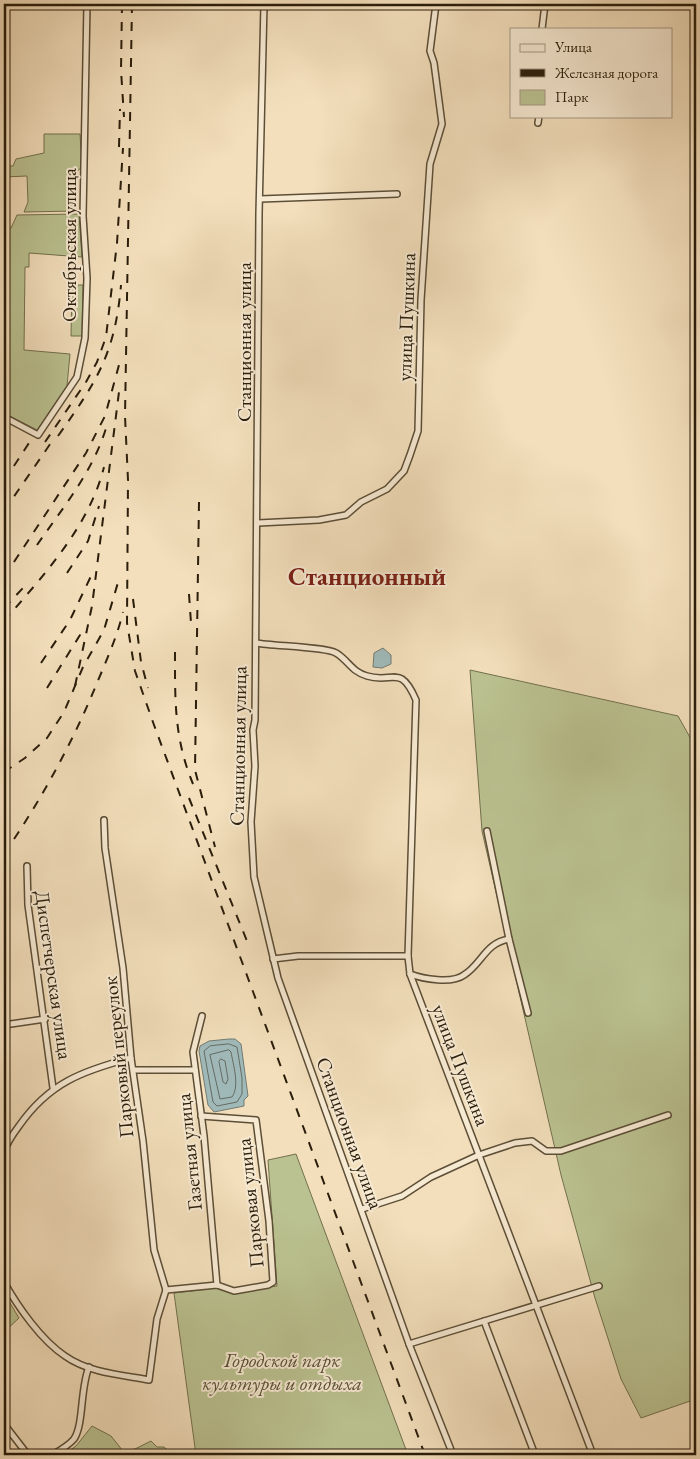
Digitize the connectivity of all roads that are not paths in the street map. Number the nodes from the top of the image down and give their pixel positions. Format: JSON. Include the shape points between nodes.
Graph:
{"nodes":[{"id":1,"x":87,"y":4,"type":"edge"},
{"id":2,"x":264,"y":4,"type":"edge"},
{"id":3,"x":436,"y":4,"type":"edge"},
{"id":4,"x":545,"y":4,"type":"edge"},
{"id":5,"x":542,"y":28,"type":"edge"},
{"id":6,"x":539,"y":118,"type":"edge"},
{"id":7,"x":538,"y":123,"type":"dead end"},
{"id":8,"x":397,"y":194,"type":"dead end"},
{"id":9,"x":260,"y":199,"type":"junction"},
{"id":10,"x":4,"y":417,"type":"edge"},
{"id":11,"x":258,"y":523,"type":"junction"},
{"id":12,"x":256,"y":643,"type":"junction"},
{"id":13,"x":104,"y":820,"type":"dead end"},
{"id":14,"x":487,"y":831,"type":"dead end"},
{"id":15,"x":27,"y":866,"type":"dead end"},
{"id":16,"x":509,"y":939,"type":"junction"},
{"id":17,"x":408,"y":956,"type":"junction"},
{"id":18,"x":273,"y":959,"type":"junction"},
{"id":19,"x":410,"y":974,"type":"junction"},
{"id":20,"x":528,"y":1013,"type":"dead end"},
{"id":21,"x":202,"y":1016,"type":"dead end"},
{"id":22,"x":45,"y":1019,"type":"junction"},
{"id":23,"x":4,"y":1025,"type":"edge"},
{"id":24,"x":131,"y":1058,"type":"junction"},
{"id":25,"x":134,"y":1070,"type":"junction"},
{"id":26,"x":195,"y":1070,"type":"junction"},
{"id":27,"x":53,"y":1088,"type":"junction"},
{"id":28,"x":668,"y":1115,"type":"dead end"},
{"id":29,"x":202,"y":1116,"type":"junction"},
{"id":30,"x":4,"y":1152,"type":"edge"},
{"id":31,"x":479,"y":1155,"type":"junction"},
{"id":32,"x":362,"y":1209,"type":"junction"},
{"id":33,"x":4,"y":1282,"type":"edge"},
{"id":34,"x":217,"y":1285,"type":"junction"},
{"id":35,"x":599,"y":1286,"type":"dead end"},
{"id":36,"x":166,"y":1290,"type":"junction"},
{"id":37,"x":538,"y":1306,"type":"junction"},
{"id":38,"x":484,"y":1321,"type":"junction"},
{"id":39,"x":409,"y":1344,"type":"junction"},
{"id":40,"x":90,"y":1367,"type":"junction"},
{"id":41,"x":4,"y":1424,"type":"edge"},
{"id":42,"x":28,"y":1455,"type":"edge"},
{"id":43,"x":52,"y":1455,"type":"edge"},
{"id":44,"x":453,"y":1455,"type":"edge"},
{"id":45,"x":535,"y":1455,"type":"edge"},
{"id":46,"x":593,"y":1455,"type":"edge"}],
"edges":[{"from":1,"to":10,"type":"street","name":"Октябрьская улица","via":[[83,216],[87,278],[85,338],[77,377],[38,435]]},
{"from":2,"to":9,"type":"street","name":"Станционная улица"},
{"from":3,"to":11,"type":"street","name":"улица Пушкина","via":[[430,52],[442,124],[430,164],[420,300],[418,430],[404,470],[387,489],[361,502],[346,516]]},
{"from":4,"to":5,"type":"street"},
{"from":6,"to":7,"type":"street"},
{"from":8,"to":9,"type":"street"},
{"from":9,"to":11,"type":"street","name":"Станционная улица"},
{"from":11,"to":12,"type":"street","name":"Станционная улица"},
{"from":12,"to":17,"type":"street","name":"улица Пушкина","via":[[336,652],[354,670],[368,677],[394,676],[410,685],[416,700]]},
{"from":12,"to":18,"type":"street","name":"Станционная улица","via":[[251,822],[253,868]]},
{"from":13,"to":24,"type":"street","name":"Парковый переулок"},
{"from":14,"to":16,"type":"street"},
{"from":15,"to":22,"type":"street","name":"Диспетчерская улица","via":[[28,905]]},
{"from":16,"to":19,"type":"street","via":[[498,941],[464,976],[424,980]]},
{"from":16,"to":20,"type":"street"},
{"from":17,"to":18,"type":"street"},
{"from":17,"to":19,"type":"street","name":"улица Пушкина"},
{"from":18,"to":32,"type":"street","name":"Станционная улица"},
{"from":19,"to":31,"type":"street","name":"улица Пушкина"},
{"from":21,"to":26,"type":"street","name":"Газетная улица","via":[[193,1052]]},
{"from":22,"to":23,"type":"street"},
{"from":22,"to":27,"type":"street","name":"Диспетчерская улица"},
{"from":24,"to":25,"type":"street","name":"Парковый переулок"},
{"from":24,"to":27,"type":"street","via":[[97,1067]]},
{"from":25,"to":26,"type":"street"},
{"from":25,"to":36,"type":"street","name":"Парковый переулок","via":[[154,1250]]},
{"from":26,"to":29,"type":"street","name":"Газетная улица"},
{"from":27,"to":30,"type":"street","via":[[31,1109]]},
{"from":28,"to":31,"type":"street","via":[[561,1151],[546,1151],[532,1142],[515,1143]]},
{"from":29,"to":34,"type":"street","name":"Газетная улица"},
{"from":29,"to":34,"type":"street","name":"Парковая улица","via":[[256,1120],[269,1221],[273,1282],[234,1291]]},
{"from":31,"to":32,"type":"street","via":[[402,1196]]},
{"from":31,"to":37,"type":"street","name":"улица Пушкина"},
{"from":32,"to":39,"type":"street","name":"Станционная улица"},
{"from":33,"to":40,"type":"street","via":[[30,1322],[65,1356]]},
{"from":34,"to":36,"type":"street"},
{"from":35,"to":37,"type":"street"},
{"from":36,"to":40,"type":"street","via":[[157,1319],[149,1380],[101,1372]]},
{"from":37,"to":38,"type":"street"},
{"from":37,"to":46,"type":"street","name":"улица Пушкина"},
{"from":38,"to":39,"type":"street"},
{"from":38,"to":45,"type":"street"},
{"from":39,"to":44,"type":"street","name":"Станционная улица"},
{"from":40,"to":43,"type":"street","via":[[84,1380],[78,1429],[73,1440]]},
{"from":41,"to":42,"type":"street"}]}
